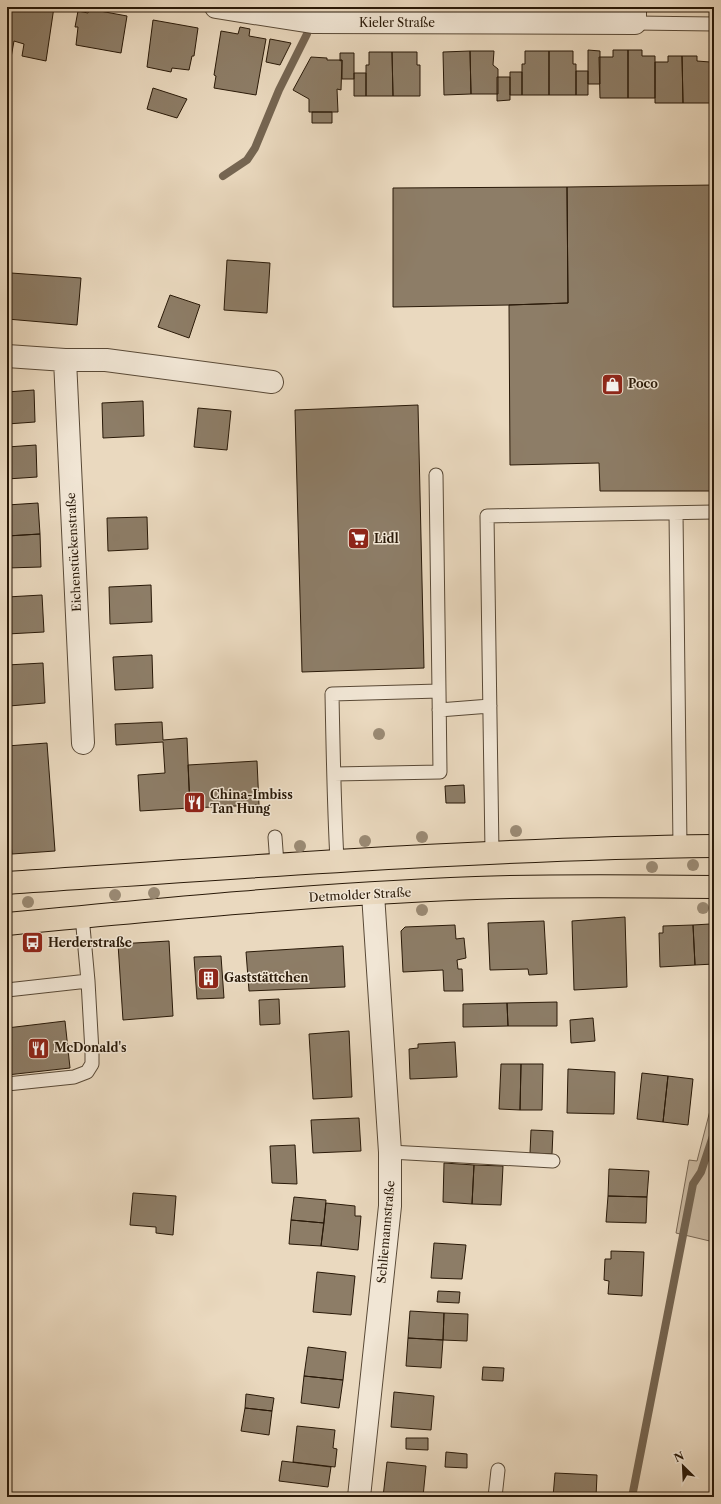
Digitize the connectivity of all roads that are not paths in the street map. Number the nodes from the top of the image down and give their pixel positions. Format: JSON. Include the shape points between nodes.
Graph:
{"nodes":[{"id":1,"x":216,"y":7,"type":"edge"},
{"id":2,"x":579,"y":15,"type":"edge"},
{"id":3,"x":635,"y":15,"type":"edge"},
{"id":4,"x":714,"y":24,"type":"edge"},
{"id":5,"x":7,"y":356,"type":"edge"},
{"id":6,"x":65,"y":360,"type":"junction"},
{"id":7,"x":272,"y":382,"type":"dead end"},
{"id":8,"x":436,"y":475,"type":"dead end"},
{"id":9,"x":714,"y":512,"type":"edge"},
{"id":10,"x":676,"y":513,"type":"junction"},
{"id":11,"x":439,"y":691,"type":"junction"},
{"id":12,"x":490,"y":706,"type":"junction"},
{"id":13,"x":439,"y":710,"type":"junction"},
{"id":14,"x":83,"y":743,"type":"dead end"},
{"id":15,"x":334,"y":774,"type":"junction"},
{"id":16,"x":276,"y":838,"type":"dead end"},
{"id":17,"x":714,"y":846,"type":"edge"},
{"id":18,"x":680,"y":847,"type":"junction"},
{"id":19,"x":492,"y":852,"type":"junction"},
{"id":20,"x":337,"y":860,"type":"junction"},
{"id":21,"x":277,"y":864,"type":"junction"},
{"id":22,"x":7,"y":883,"type":"edge"},
{"id":23,"x":714,"y":888,"type":"edge"},
{"id":24,"x":373,"y":894,"type":"junction"},
{"id":25,"x":82,"y":916,"type":"junction"},
{"id":26,"x":7,"y":924,"type":"edge"},
{"id":27,"x":88,"y":981,"type":"junction"},
{"id":28,"x":7,"y":990,"type":"edge"},
{"id":29,"x":7,"y":1084,"type":"edge"},
{"id":30,"x":390,"y":1152,"type":"junction"},
{"id":31,"x":553,"y":1161,"type":"dead end"},
{"id":32,"x":498,"y":1470,"type":"dead end"},
{"id":33,"x":359,"y":1497,"type":"edge"},
{"id":34,"x":496,"y":1497,"type":"edge"}],
"edges":[{"from":1,"to":2,"type":"street","name":"Kieler Straße","via":[[312,22]]},
{"from":2,"to":3,"type":"street","name":"Kieler Straße"},
{"from":3,"to":4,"type":"lane","name":"Kieler Straße"},
{"from":5,"to":6,"type":"street"},
{"from":6,"to":7,"type":"street","via":[[106,360]]},
{"from":6,"to":14,"type":"street","name":"Eichenstückenstraße"},
{"from":8,"to":11,"type":"lane"},
{"from":9,"to":10,"type":"lane"},
{"from":10,"to":12,"type":"lane","via":[[487,516]]},
{"from":10,"to":18,"type":"lane"},
{"from":11,"to":13,"type":"lane"},
{"from":11,"to":15,"type":"lane","via":[[332,694]]},
{"from":12,"to":13,"type":"lane"},
{"from":12,"to":19,"type":"lane"},
{"from":13,"to":15,"type":"lane","via":[[440,772]]},
{"from":15,"to":20,"type":"lane"},
{"from":16,"to":21,"type":"lane"},
{"from":17,"to":18,"type":"main road"},
{"from":18,"to":19,"type":"main road"},
{"from":19,"to":20,"type":"main road"},
{"from":20,"to":21,"type":"main road"},
{"from":21,"to":22,"type":"main road"},
{"from":23,"to":24,"type":"main road","name":"Detmolder Straße","via":[[613,885],[476,888]]},
{"from":24,"to":25,"type":"main road","name":"Detmolder Straße"},
{"from":24,"to":30,"type":"street","name":"Schliemannstraße"},
{"from":25,"to":26,"type":"main road","name":"Detmolder Straße"},
{"from":25,"to":27,"type":"lane"},
{"from":27,"to":28,"type":"lane"},
{"from":27,"to":29,"type":"lane","via":[[92,1064],[87,1072],[74,1077]]},
{"from":30,"to":31,"type":"lane"},
{"from":30,"to":33,"type":"street","name":"Schliemannstraße","via":[[390,1206]]},
{"from":32,"to":34,"type":"lane"}]}
